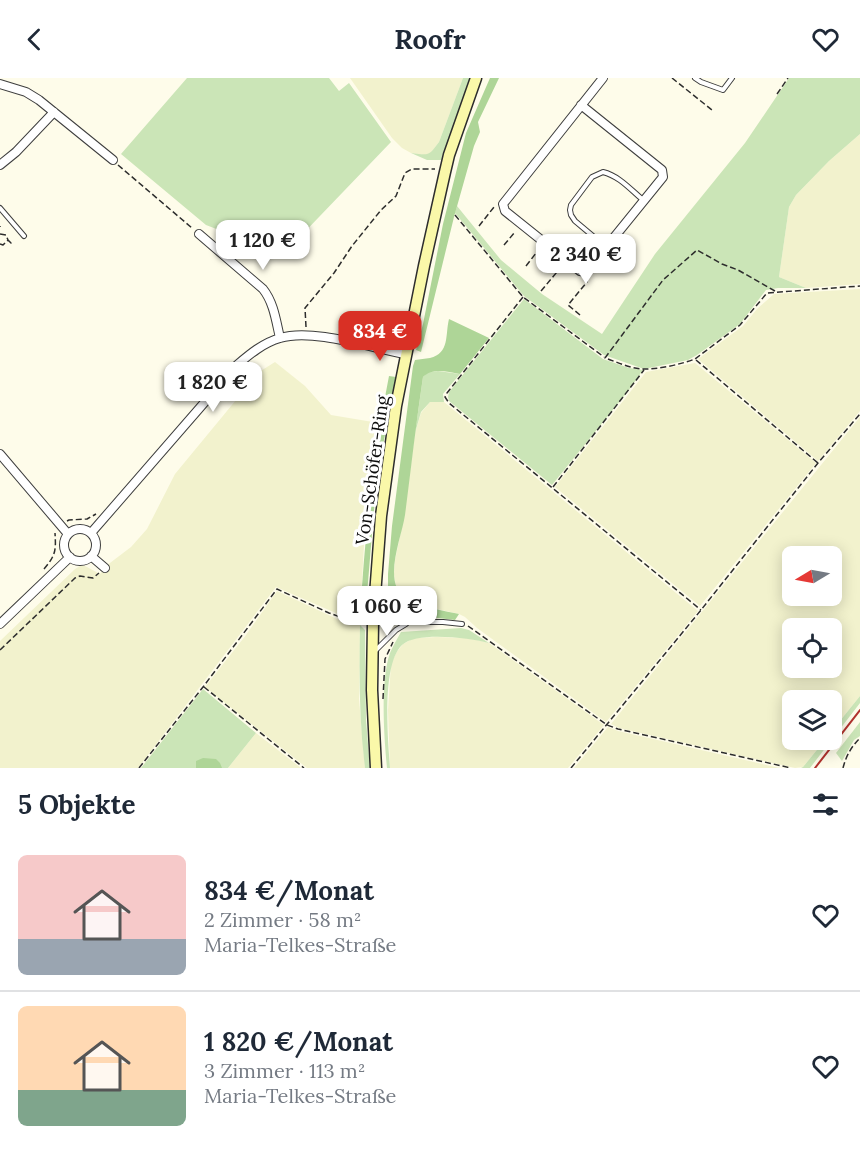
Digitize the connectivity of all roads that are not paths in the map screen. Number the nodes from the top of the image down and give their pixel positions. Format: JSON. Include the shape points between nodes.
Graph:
{"nodes":[{"id":1,"x":476,"y":78,"type":"edge"},
{"id":2,"x":603,"y":78,"type":"edge"},
{"id":3,"x":695,"y":78,"type":"edge"},
{"id":4,"x":732,"y":78,"type":"edge"},
{"id":5,"x":0,"y":84,"type":"edge"},
{"id":6,"x":581,"y":105,"type":"junction"},
{"id":7,"x":54,"y":112,"type":"junction"},
{"id":8,"x":113,"y":160,"type":"road end"},
{"id":9,"x":0,"y":165,"type":"edge"},
{"id":10,"x":644,"y":201,"type":"junction"},
{"id":11,"x":0,"y":208,"type":"edge"},
{"id":12,"x":199,"y":234,"type":"road end"},
{"id":13,"x":24,"y":236,"type":"dead end"},
{"id":14,"x":607,"y":248,"type":"junction"},
{"id":15,"x":280,"y":338,"type":"junction"},
{"id":16,"x":405,"y":354,"type":"junction"},
{"id":17,"x":0,"y":454,"type":"edge"},
{"id":18,"x":91,"y":533,"type":"junction"},
{"id":19,"x":68,"y":534,"type":"junction"},
{"id":20,"x":91,"y":556,"type":"junction"},
{"id":21,"x":70,"y":557,"type":"junction"},
{"id":22,"x":104,"y":568,"type":"road end"},
{"id":23,"x":373,"y":622,"type":"junction"},
{"id":24,"x":408,"y":622,"type":"junction"},
{"id":25,"x":0,"y":624,"type":"edge"},
{"id":26,"x":462,"y":624,"type":"road end"},
{"id":27,"x":373,"y":653,"type":"junction"},
{"id":28,"x":376,"y":768,"type":"edge"}],
"edges":[{"from":1,"to":16,"type":"main road","name":"Von-Schöfer-Ring","via":[[445,173]]},
{"from":2,"to":6,"type":"street"},
{"from":3,"to":4,"type":"lane","via":[[723,90]]},
{"from":5,"to":7,"type":"street","via":[[26,92]]},
{"from":6,"to":10,"type":"street","via":[[662,171],[663,177]]},
{"from":6,"to":14,"type":"street","via":[[503,204],[505,211],[580,272],[586,272]]},
{"from":7,"to":8,"type":"street"},
{"from":7,"to":9,"type":"street"},
{"from":10,"to":14,"type":"street"},
{"from":10,"to":14,"type":"lane","via":[[610,174],[603,172],[592,177],[571,205],[571,215]]},
{"from":11,"to":13,"type":"lane"},
{"from":12,"to":15,"type":"street","via":[[270,297]]},
{"from":15,"to":16,"type":"street","via":[[312,335]]},
{"from":15,"to":18,"type":"street","via":[[257,348],[237,365]]},
{"from":16,"to":23,"type":"main road","name":"Von-Schöfer-Ring","via":[[381,516]]},
{"from":17,"to":19,"type":"street"},
{"from":18,"to":19,"type":"street","via":[[77,529]]},
{"from":18,"to":20,"type":"street","via":[[96,544]]},
{"from":19,"to":21,"type":"street","via":[[64,543]]},
{"from":20,"to":21,"type":"street","via":[[83,560]]},
{"from":20,"to":22,"type":"street"},
{"from":21,"to":25,"type":"street"},
{"from":23,"to":24,"type":"lane"},
{"from":23,"to":27,"type":"main road","name":"Von-Schöfer-Ring"},
{"from":24,"to":26,"type":"lane"},
{"from":24,"to":27,"type":"lane"},
{"from":27,"to":28,"type":"main road","name":"Von-Schöfer-Ring"}]}
